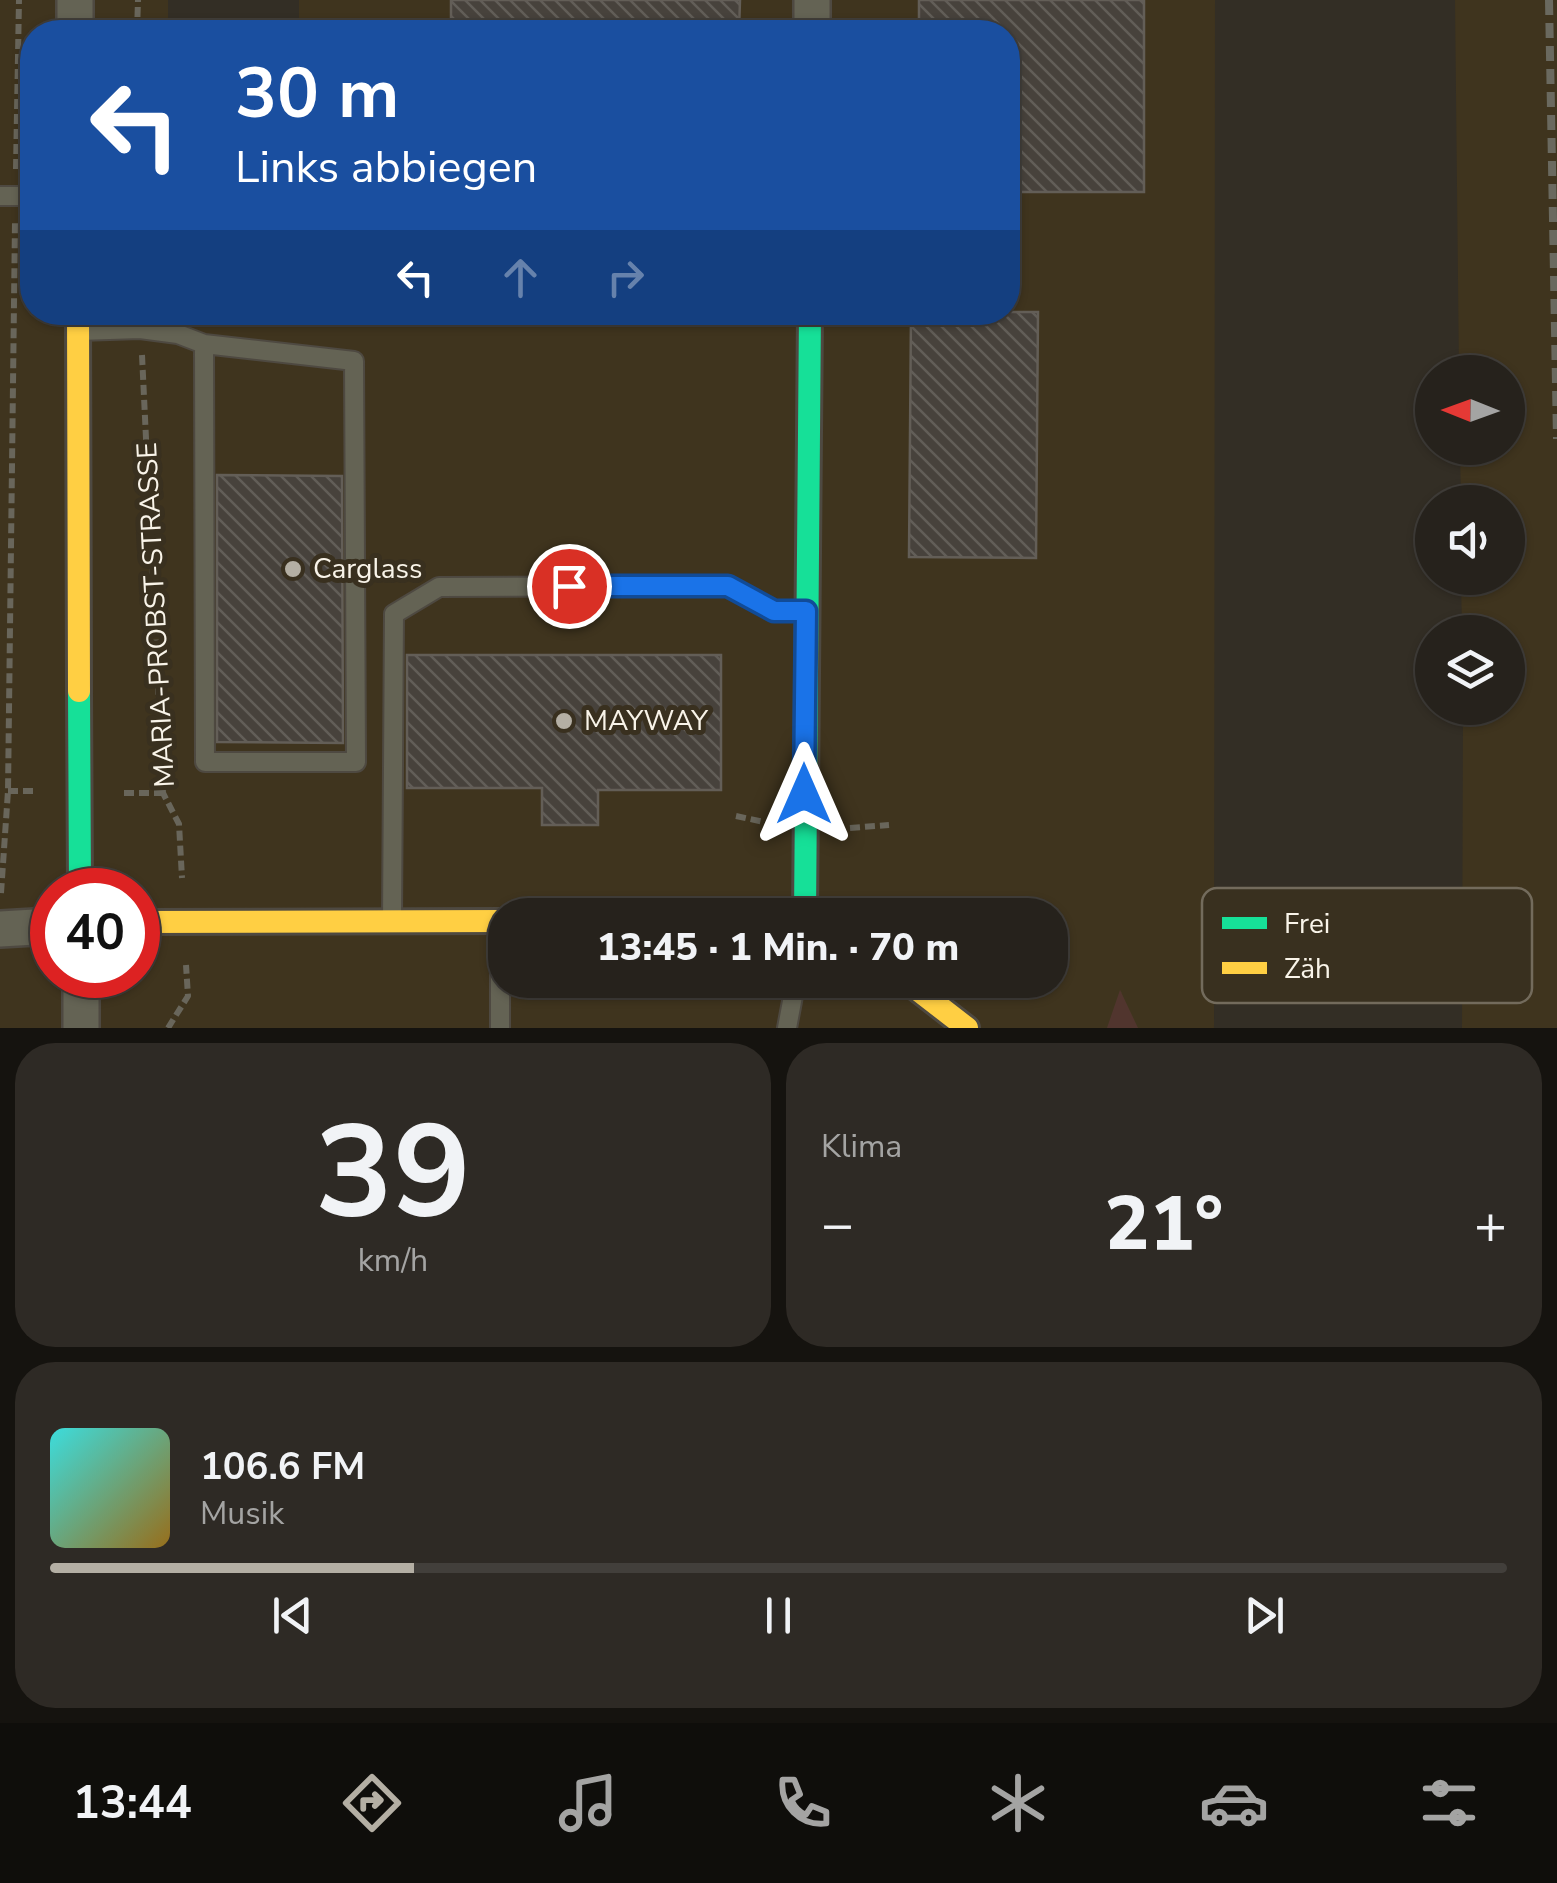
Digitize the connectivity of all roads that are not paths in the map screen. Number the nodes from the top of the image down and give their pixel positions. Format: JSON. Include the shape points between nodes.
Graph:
{"nodes":[{"id":1,"x":78,"y":325,"type":"edge"},
{"id":2,"x":105,"y":325,"type":"edge"},
{"id":3,"x":810,"y":325,"type":"edge"},
{"id":4,"x":204,"y":344,"type":"junction"},
{"id":5,"x":806,"y":611,"type":"junction"},
{"id":6,"x":80,"y":868,"type":"edge"},
{"id":7,"x":805,"y":898,"type":"edge"},
{"id":8,"x":392,"y":920,"type":"junction"},
{"id":9,"x":160,"y":921,"type":"edge"},
{"id":10,"x":488,"y":922,"type":"edge"},
{"id":11,"x":30,"y":927,"type":"edge"},
{"id":12,"x":0,"y":929,"type":"edge"},
{"id":13,"x":80,"y":998,"type":"edge"},
{"id":14,"x":501,"y":998,"type":"edge"},
{"id":15,"x":793,"y":998,"type":"edge"},
{"id":16,"x":928,"y":998,"type":"edge"},
{"id":17,"x":81,"y":1028,"type":"edge"},
{"id":18,"x":500,"y":1028,"type":"edge"},
{"id":19,"x":787,"y":1028,"type":"edge"},
{"id":20,"x":967,"y":1028,"type":"edge"}],
"edges":[{"from":1,"to":6,"type":"street"},
{"from":2,"to":4,"type":"lane"},
{"from":3,"to":5,"type":"street"},
{"from":4,"to":4,"type":"lane","via":[[354,361],[356,762],[205,762]]},
{"from":5,"to":7,"type":"street"},
{"from":5,"to":8,"type":"lane","via":[[774,611],[728,586],[439,587],[394,614]]},
{"from":8,"to":9,"type":"street"},
{"from":8,"to":10,"type":"street"},
{"from":11,"to":12,"type":"street"},
{"from":13,"to":17,"type":"street"},
{"from":14,"to":18,"type":"lane"},
{"from":15,"to":19,"type":"lane"},
{"from":16,"to":20,"type":"street"}]}
